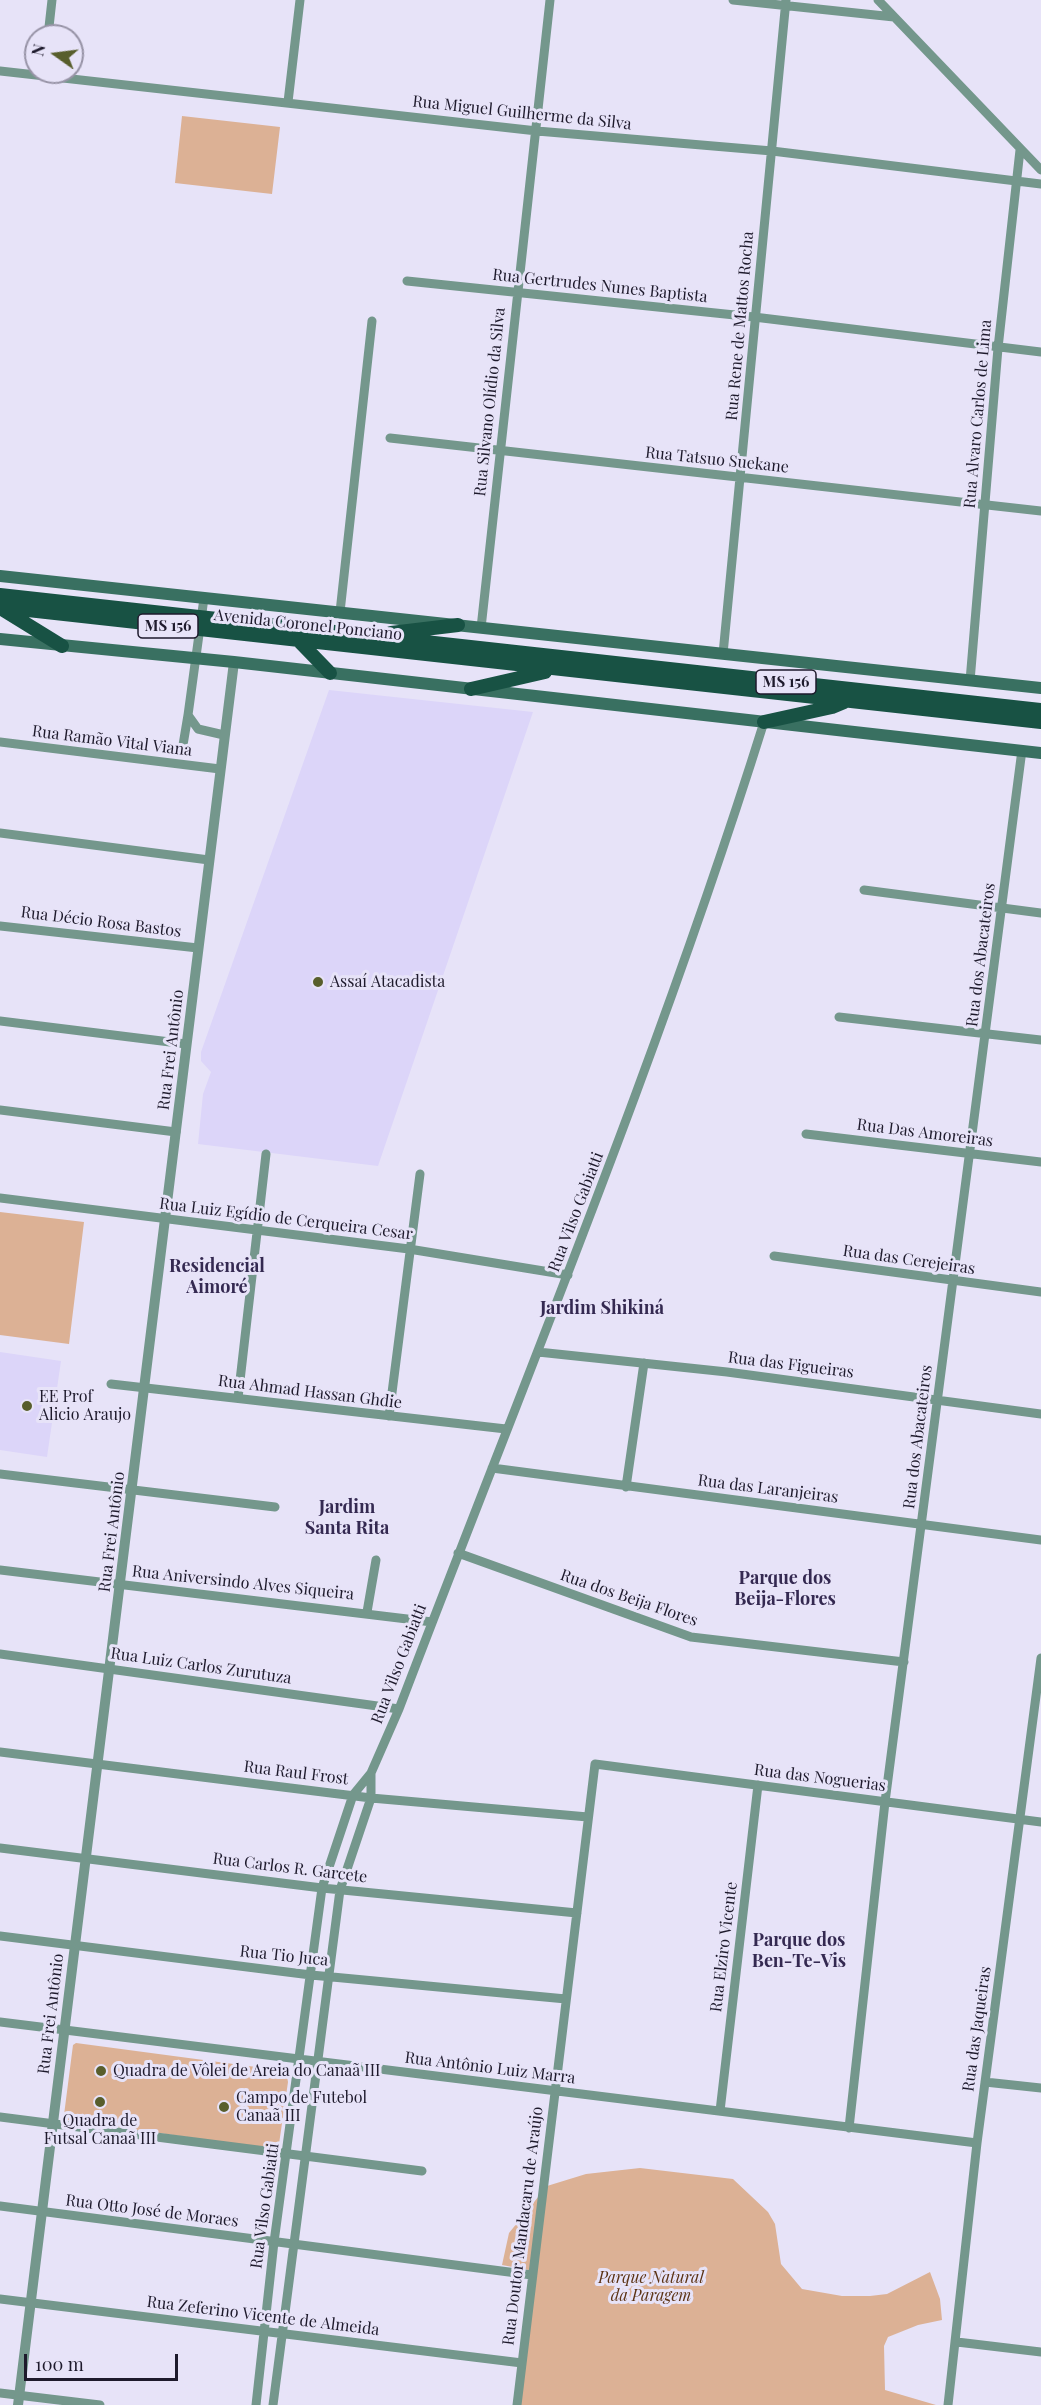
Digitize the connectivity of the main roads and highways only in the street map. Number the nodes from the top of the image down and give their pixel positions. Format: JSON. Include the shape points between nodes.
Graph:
{"nodes":[{"id":1,"x":0,"y":576,"type":"edge"},
{"id":2,"x":0,"y":595,"type":"edge"},
{"id":3,"x":0,"y":608,"type":"edge"},
{"id":4,"x":201,"y":623,"type":"junction"},
{"id":5,"x":458,"y":625,"type":"junction"},
{"id":6,"x":245,"y":628,"type":"junction"},
{"id":7,"x":367,"y":636,"type":"junction"},
{"id":8,"x":0,"y":639,"type":"edge"},
{"id":9,"x":298,"y":640,"type":"junction"},
{"id":10,"x":62,"y":645,"type":"junction"},
{"id":11,"x":558,"y":669,"type":"junction"},
{"id":12,"x":330,"y":673,"type":"junction"},
{"id":13,"x":1041,"y":688,"type":"edge"},
{"id":14,"x":471,"y":689,"type":"junction"},
{"id":15,"x":847,"y":701,"type":"junction"},
{"id":16,"x":1041,"y":710,"type":"edge"},
{"id":17,"x":764,"y":722,"type":"junction"},
{"id":18,"x":1041,"y":722,"type":"edge"},
{"id":19,"x":1041,"y":753,"type":"edge"}],
"edges":[{"from":1,"to":5,"type":"main road"},
{"from":2,"to":4,"type":"main road"},
{"from":3,"to":4,"type":"main road","name":"Avenida Coronel Ponciano","number":"MS 156"},
{"from":3,"to":10,"type":"main road"},
{"from":4,"to":6,"type":"main road","name":"Avenida Coronel Ponciano","number":"MS 156"},
{"from":5,"to":7,"type":"main road"},
{"from":5,"to":13,"type":"main road"},
{"from":6,"to":7,"type":"main road"},
{"from":6,"to":9,"type":"main road","name":"Avenida Coronel Ponciano","number":"MS 156"},
{"from":7,"to":16,"type":"main road","number":"MS 156"},
{"from":8,"to":10,"type":"main road"},
{"from":9,"to":11,"type":"main road","name":"Avenida Coronel Ponciano","number":"MS 156"},
{"from":9,"to":12,"type":"main road"},
{"from":10,"to":12,"type":"main road"},
{"from":11,"to":14,"type":"main road"},
{"from":11,"to":15,"type":"main road","name":"Avenida Coronel Ponciano","number":"MS 156"},
{"from":12,"to":14,"type":"main road"},
{"from":14,"to":17,"type":"main road"},
{"from":15,"to":17,"type":"main road"},
{"from":15,"to":18,"type":"main road","name":"Avenida Coronel Ponciano"},
{"from":17,"to":19,"type":"main road"}]}
